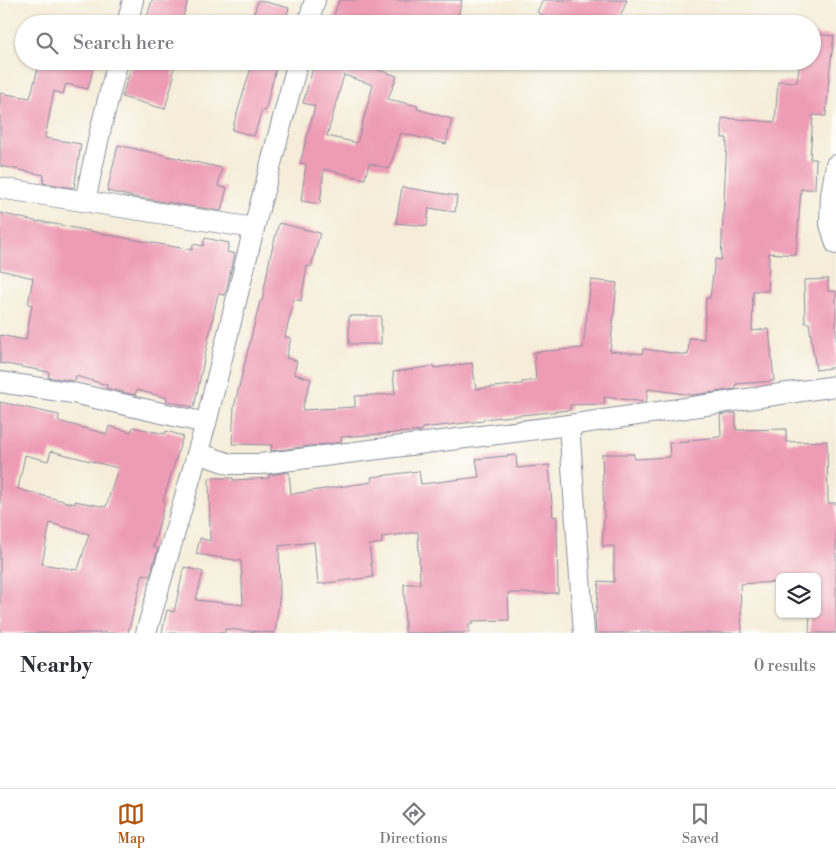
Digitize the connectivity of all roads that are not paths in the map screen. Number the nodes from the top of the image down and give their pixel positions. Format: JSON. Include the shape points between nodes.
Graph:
{"nodes":[{"id":1,"x":133,"y":0,"type":"edge"},
{"id":2,"x":314,"y":0,"type":"edge"},
{"id":3,"x":129,"y":15,"type":"edge"},
{"id":4,"x":310,"y":15,"type":"edge"},
{"id":5,"x":116,"y":70,"type":"edge"},
{"id":6,"x":296,"y":70,"type":"edge"},
{"id":7,"x":836,"y":165,"type":"edge"},
{"id":8,"x":0,"y":188,"type":"edge"},
{"id":9,"x":84,"y":202,"type":"junction"},
{"id":10,"x":254,"y":228,"type":"junction"},
{"id":11,"x":836,"y":244,"type":"edge"},
{"id":12,"x":0,"y":382,"type":"edge"},
{"id":13,"x":836,"y":386,"type":"edge"},
{"id":14,"x":206,"y":423,"type":"junction"},
{"id":15,"x":569,"y":425,"type":"junction"},
{"id":16,"x":198,"y":453,"type":"junction"},
{"id":17,"x":146,"y":633,"type":"edge"},
{"id":18,"x":584,"y":633,"type":"edge"}],
"edges":[{"from":1,"to":3,"type":"street"},
{"from":2,"to":4,"type":"street"},
{"from":5,"to":9,"type":"street"},
{"from":6,"to":10,"type":"street"},
{"from":7,"to":11,"type":"street","via":[[830,224]]},
{"from":8,"to":9,"type":"street"},
{"from":9,"to":10,"type":"street"},
{"from":10,"to":14,"type":"street"},
{"from":12,"to":14,"type":"street","via":[[73,393]]},
{"from":13,"to":15,"type":"street"},
{"from":14,"to":16,"type":"street"},
{"from":15,"to":16,"type":"street","via":[[260,464],[230,464]]},
{"from":15,"to":18,"type":"street"},
{"from":16,"to":17,"type":"street"}]}
